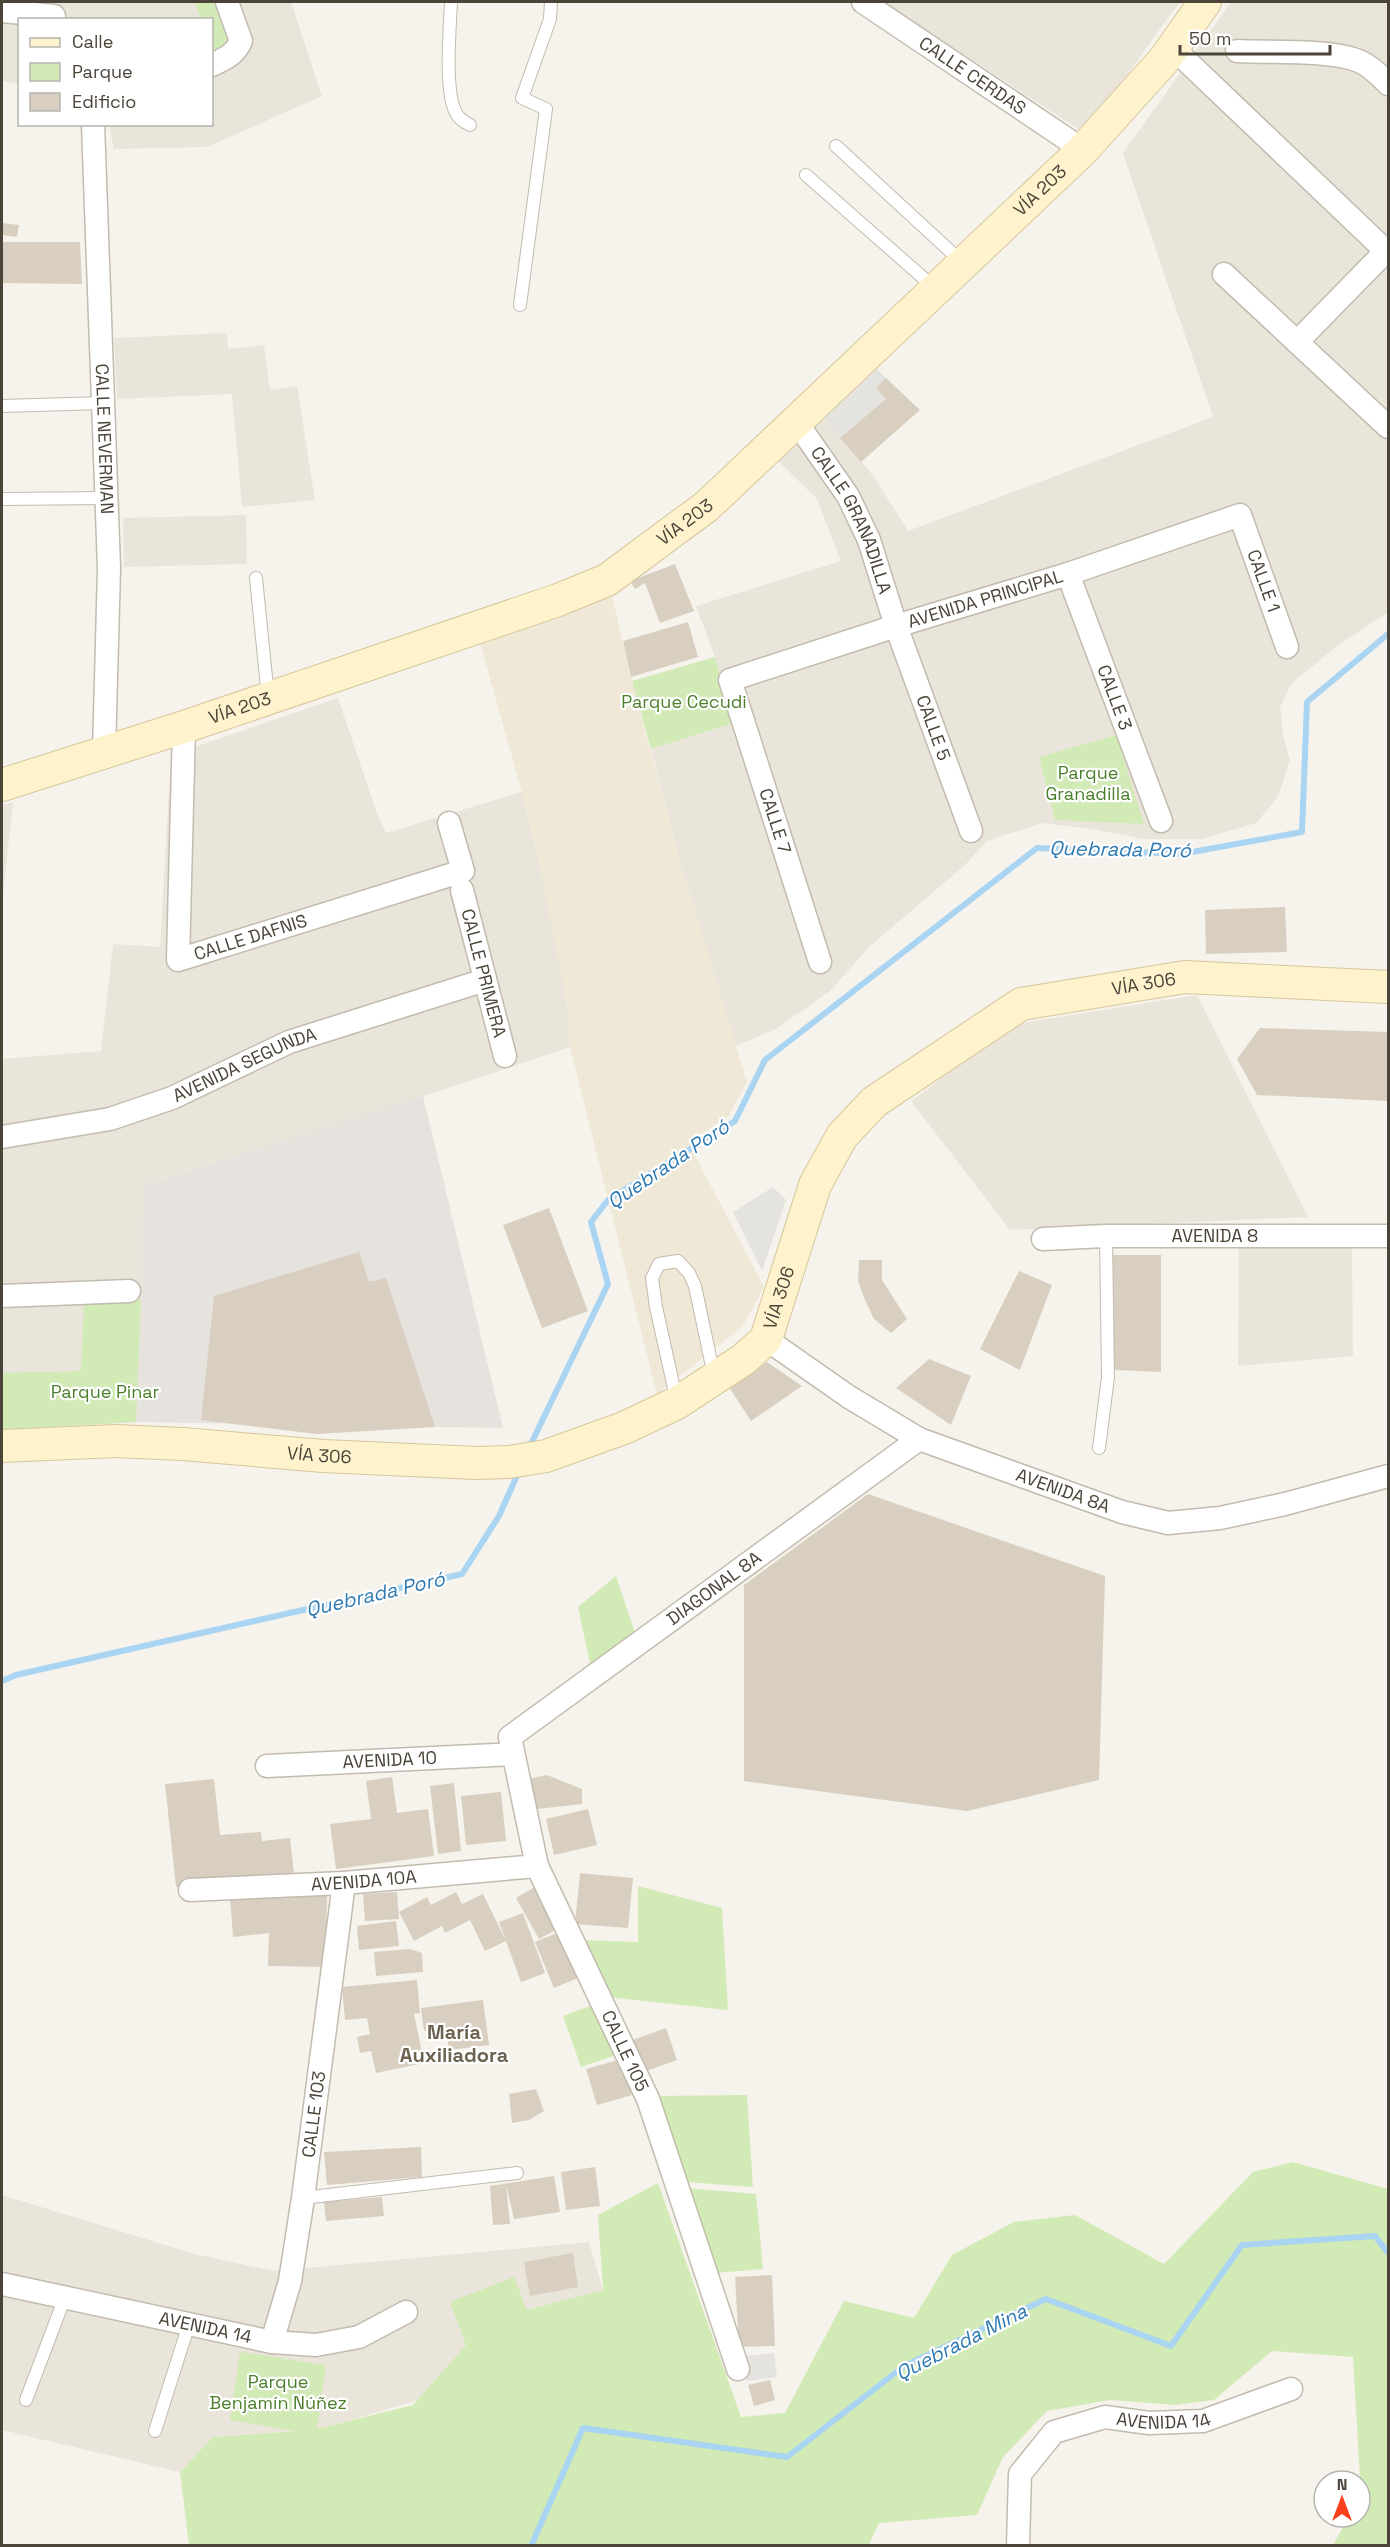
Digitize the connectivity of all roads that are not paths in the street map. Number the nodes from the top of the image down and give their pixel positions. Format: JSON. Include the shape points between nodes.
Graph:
{"nodes":[{"id":1,"x":227,"y":2,"type":"edge"},
{"id":2,"x":451,"y":2,"type":"edge"},
{"id":3,"x":551,"y":2,"type":"edge"},
{"id":4,"x":863,"y":2,"type":"edge"},
{"id":5,"x":1205,"y":2,"type":"edge"},
{"id":6,"x":2,"y":11,"type":"edge"},
{"id":7,"x":53,"y":12,"type":"edge"},
{"id":8,"x":1173,"y":48,"type":"junction"},
{"id":9,"x":1237,"y":51,"type":"dead end"},
{"id":10,"x":213,"y":64,"type":"edge"},
{"id":11,"x":1389,"y":84,"type":"edge"},
{"id":12,"x":470,"y":125,"type":"dead end"},
{"id":13,"x":93,"y":126,"type":"edge"},
{"id":14,"x":836,"y":146,"type":"dead end"},
{"id":15,"x":1083,"y":150,"type":"junction"},
{"id":16,"x":806,"y":175,"type":"dead end"},
{"id":17,"x":1387,"y":252,"type":"edge"},
{"id":18,"x":963,"y":263,"type":"junction"},
{"id":19,"x":1224,"y":274,"type":"dead end"},
{"id":20,"x":936,"y":289,"type":"junction"},
{"id":21,"x":520,"y":305,"type":"dead end"},
{"id":22,"x":1297,"y":342,"type":"junction"},
{"id":23,"x":103,"y":403,"type":"junction"},
{"id":24,"x":2,"y":406,"type":"edge"},
{"id":25,"x":795,"y":420,"type":"junction"},
{"id":26,"x":1389,"y":427,"type":"edge"},
{"id":27,"x":106,"y":498,"type":"junction"},
{"id":28,"x":2,"y":499,"type":"edge"},
{"id":29,"x":1240,"y":515,"type":"joint"},
{"id":30,"x":1068,"y":574,"type":"junction"},
{"id":31,"x":256,"y":578,"type":"dead end"},
{"id":32,"x":896,"y":626,"type":"junction"},
{"id":33,"x":1287,"y":646,"type":"dead end"},
{"id":34,"x":729,"y":680,"type":"joint"},
{"id":35,"x":268,"y":697,"type":"junction"},
{"id":36,"x":184,"y":727,"type":"junction"},
{"id":37,"x":104,"y":752,"type":"junction"},
{"id":38,"x":2,"y":785,"type":"edge"},
{"id":39,"x":1161,"y":821,"type":"dead end"},
{"id":40,"x":449,"y":823,"type":"dead end"},
{"id":41,"x":971,"y":831,"type":"dead end"},
{"id":42,"x":462,"y":890,"type":"dead end"},
{"id":43,"x":820,"y":962,"type":"dead end"},
{"id":44,"x":485,"y":980,"type":"junction"},
{"id":45,"x":1389,"y":987,"type":"edge"},
{"id":46,"x":505,"y":1056,"type":"dead end"},
{"id":47,"x":2,"y":1137,"type":"edge"},
{"id":48,"x":1106,"y":1236,"type":"junction"},
{"id":49,"x":1389,"y":1236,"type":"edge"},
{"id":50,"x":1043,"y":1239,"type":"dead end"},
{"id":51,"x":129,"y":1291,"type":"dead end"},
{"id":52,"x":2,"y":1296,"type":"edge"},
{"id":53,"x":766,"y":1339,"type":"junction"},
{"id":54,"x":715,"y":1380,"type":"junction"},
{"id":55,"x":677,"y":1403,"type":"junction"},
{"id":56,"x":919,"y":1439,"type":"junction"},
{"id":57,"x":2,"y":1446,"type":"edge"},
{"id":58,"x":1099,"y":1448,"type":"dead end"},
{"id":59,"x":1389,"y":1476,"type":"edge"},
{"id":60,"x":511,"y":1746,"type":"junction"},
{"id":61,"x":267,"y":1766,"type":"dead end"},
{"id":62,"x":537,"y":1866,"type":"junction"},
{"id":63,"x":344,"y":1883,"type":"junction"},
{"id":64,"x":190,"y":1890,"type":"dead end"},
{"id":65,"x":517,"y":2173,"type":"dead end"},
{"id":66,"x":303,"y":2198,"type":"junction"},
{"id":67,"x":2,"y":2284,"type":"edge"},
{"id":68,"x":65,"y":2297,"type":"junction"},
{"id":69,"x":406,"y":2312,"type":"dead end"},
{"id":70,"x":189,"y":2324,"type":"junction"},
{"id":71,"x":272,"y":2342,"type":"junction"},
{"id":72,"x":738,"y":2369,"type":"dead end"},
{"id":73,"x":1291,"y":2390,"type":"dead end"},
{"id":74,"x":26,"y":2400,"type":"dead end"},
{"id":75,"x":155,"y":2431,"type":"dead end"},
{"id":76,"x":1018,"y":2546,"type":"edge"}],
"edges":[{"from":1,"to":10,"type":"street","via":[[241,41],[230,56]]},
{"from":2,"to":12,"type":"lane","via":[[451,95],[455,112]]},
{"from":3,"to":21,"type":"lane","via":[[550,19],[522,98],[546,109]]},
{"from":4,"to":15,"type":"street","name":"CALLE CERDAS"},
{"from":5,"to":8,"type":"street","name":"VÍA 203"},
{"from":6,"to":7,"type":"street"},
{"from":8,"to":15,"type":"street","name":"VÍA 203"},
{"from":8,"to":17,"type":"street"},
{"from":9,"to":11,"type":"street","via":[[1343,56],[1361,62]]},
{"from":13,"to":23,"type":"street","name":"CALLE NEVERMAN"},
{"from":14,"to":18,"type":"lane"},
{"from":15,"to":18,"type":"street","name":"VÍA 203"},
{"from":16,"to":20,"type":"lane"},
{"from":17,"to":22,"type":"street"},
{"from":18,"to":20,"type":"street","name":"VÍA 203"},
{"from":19,"to":22,"type":"street"},
{"from":20,"to":25,"type":"street","name":"VÍA 203"},
{"from":22,"to":26,"type":"street"},
{"from":23,"to":24,"type":"lane"},
{"from":23,"to":27,"type":"street","name":"CALLE NEVERMAN"},
{"from":25,"to":32,"type":"street","name":"CALLE GRANADILLA","via":[[848,496],[869,540]]},
{"from":25,"to":35,"type":"street","name":"VÍA 203","via":[[707,506],[607,580],[538,607]]},
{"from":27,"to":28,"type":"lane"},
{"from":27,"to":37,"type":"street","name":"CALLE NEVERMAN","via":[[109,568]]},
{"from":29,"to":30,"type":"street","name":"AVENIDA PRINCIPAL"},
{"from":29,"to":33,"type":"street","name":"CALLE 1"},
{"from":30,"to":32,"type":"street","name":"AVENIDA PRINCIPAL"},
{"from":30,"to":39,"type":"street","name":"CALLE 3"},
{"from":31,"to":35,"type":"lane"},
{"from":32,"to":34,"type":"street","name":"AVENIDA PRINCIPAL"},
{"from":32,"to":41,"type":"street","name":"CALLE 5"},
{"from":34,"to":43,"type":"street","name":"CALLE 7"},
{"from":35,"to":36,"type":"street","name":"VÍA 203"},
{"from":36,"to":37,"type":"street","name":"VÍA 203"},
{"from":36,"to":40,"type":"street","name":"CALLE DAFNIS","via":[[178,960],[463,871]]},
{"from":37,"to":38,"type":"street","name":"VÍA 203"},
{"from":42,"to":44,"type":"street","name":"CALLE PRIMERA"},
{"from":44,"to":46,"type":"street","name":"CALLE PRIMERA"},
{"from":44,"to":47,"type":"street","name":"AVENIDA SEGUNDA","via":[[289,1042],[172,1098],[110,1119]]},
{"from":45,"to":53,"type":"street","name":"VÍA 306","via":[[1185,977],[1021,1004],[874,1102],[842,1136],[815,1185]]},
{"from":48,"to":49,"type":"street","name":"AVENIDA 8"},
{"from":48,"to":50,"type":"street","name":"AVENIDA 8"},
{"from":48,"to":58,"type":"lane","via":[[1108,1377]]},
{"from":51,"to":52,"type":"street"},
{"from":53,"to":54,"type":"street","name":"VÍA 306"},
{"from":53,"to":56,"type":"street","name":"AVENIDA 8A","via":[[849,1397]]},
{"from":54,"to":55,"type":"street","name":"VÍA 306"},
{"from":54,"to":55,"type":"lane","via":[[689,1273],[678,1261],[659,1264],[652,1278]]},
{"from":55,"to":57,"type":"street","name":"VÍA 306","via":[[624,1428],[546,1456],[509,1462],[323,1456],[116,1441]]},
{"from":56,"to":59,"type":"street","name":"AVENIDA 8A","via":[[1122,1512],[1168,1523],[1220,1518]]},
{"from":56,"to":60,"type":"street","name":"DIAGONAL 8A"},
{"from":60,"to":61,"type":"street","name":"AVENIDA 10"},
{"from":60,"to":62,"type":"street","name":"CALLE 105"},
{"from":62,"to":63,"type":"street","name":"AVENIDA 10A"},
{"from":62,"to":72,"type":"street","name":"CALLE 105","via":[[648,2098]]},
{"from":63,"to":64,"type":"street","name":"AVENIDA 10A"},
{"from":63,"to":66,"type":"street","name":"CALLE 103"},
{"from":65,"to":66,"type":"lane"},
{"from":66,"to":71,"type":"street","name":"CALLE 103","via":[[290,2281]]},
{"from":67,"to":68,"type":"street","name":"AVENIDA 14"},
{"from":68,"to":70,"type":"street","name":"AVENIDA 14"},
{"from":68,"to":74,"type":"lane"},
{"from":69,"to":71,"type":"street","name":"AVENIDA 14","via":[[358,2337],[316,2345]]},
{"from":70,"to":71,"type":"street","name":"AVENIDA 14"},
{"from":70,"to":75,"type":"lane"},
{"from":73,"to":76,"type":"street","name":"AVENIDA 14","via":[[1203,2421],[1149,2424],[1105,2416],[1054,2432],[1020,2474]]}]}
